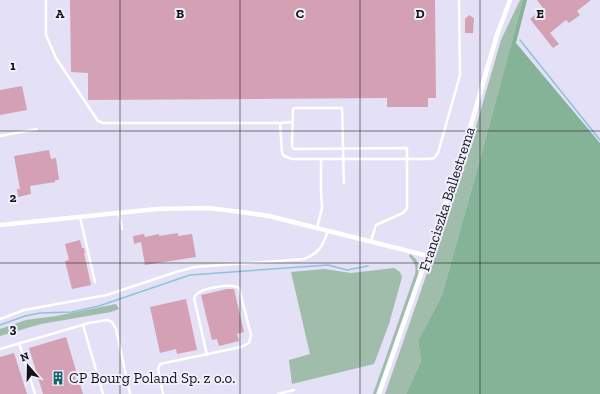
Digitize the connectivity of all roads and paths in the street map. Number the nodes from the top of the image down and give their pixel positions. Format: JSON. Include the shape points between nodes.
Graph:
{"nodes":[{"id":1,"x":46,"y":0,"type":"edge"},
{"id":2,"x":459,"y":0,"type":"edge"},
{"id":3,"x":510,"y":1,"type":"edge"},
{"id":4,"x":292,"y":122,"type":"junction"},
{"id":5,"x":280,"y":123,"type":"junction"},
{"id":6,"x":37,"y":129,"type":"dead end"},
{"id":7,"x":0,"y":136,"type":"edge"},
{"id":8,"x":343,"y":148,"type":"junction"},
{"id":9,"x":321,"y":159,"type":"junction"},
{"id":10,"x":343,"y":159,"type":"junction"},
{"id":11,"x":408,"y":159,"type":"junction"},
{"id":12,"x":344,"y":183,"type":"dead end"},
{"id":13,"x":119,"y":213,"type":"junction"},
{"id":14,"x":80,"y":217,"type":"junction"},
{"id":15,"x":0,"y":225,"type":"edge"},
{"id":16,"x":317,"y":228,"type":"junction"},
{"id":17,"x":122,"y":229,"type":"dead end"},
{"id":18,"x":328,"y":231,"type":"junction"},
{"id":19,"x":371,"y":242,"type":"junction"},
{"id":20,"x":428,"y":256,"type":"junction"},
{"id":21,"x":96,"y":282,"type":"dead end"},
{"id":22,"x":0,"y":319,"type":"edge"},
{"id":23,"x":83,"y":325,"type":"junction"},
{"id":24,"x":19,"y":343,"type":"junction"},
{"id":25,"x":0,"y":348,"type":"edge"},
{"id":26,"x":207,"y":355,"type":"junction"},
{"id":27,"x":294,"y":390,"type":"dead end"},
{"id":28,"x":35,"y":394,"type":"edge"},
{"id":29,"x":103,"y":394,"type":"edge"},
{"id":30,"x":130,"y":394,"type":"edge"},
{"id":31,"x":163,"y":394,"type":"edge"},
{"id":32,"x":278,"y":394,"type":"edge"},
{"id":33,"x":379,"y":394,"type":"edge"}],
"edges":[{"from":1,"to":5,"type":"lane","via":[[46,35],[56,58],[98,121]]},
{"from":2,"to":11,"type":"lane","via":[[460,75],[438,153],[429,159]]},
{"from":3,"to":20,"type":"street","name":"Franciszka Ballestrema","via":[[500,25],[460,162]]},
{"from":4,"to":5,"type":"lane"},
{"from":4,"to":8,"type":"lane","via":[[294,148]]},
{"from":4,"to":8,"type":"lane","via":[[292,111],[295,108],[342,108]]},
{"from":5,"to":9,"type":"lane","via":[[281,148],[284,156],[292,160]]},
{"from":6,"to":7,"type":"lane"},
{"from":8,"to":10,"type":"lane"},
{"from":8,"to":11,"type":"lane","via":[[407,148]]},
{"from":9,"to":10,"type":"lane"},
{"from":9,"to":16,"type":"lane","via":[[322,208]]},
{"from":10,"to":11,"type":"lane"},
{"from":10,"to":12,"type":"lane"},
{"from":11,"to":19,"type":"lane","via":[[408,206],[403,213],[376,225]]},
{"from":13,"to":14,"type":"street"},
{"from":13,"to":16,"type":"street","via":[[174,208],[220,209],[269,216]]},
{"from":13,"to":17,"type":"lane"},
{"from":14,"to":15,"type":"street"},
{"from":14,"to":21,"type":"lane"},
{"from":16,"to":18,"type":"street"},
{"from":18,"to":19,"type":"street"},
{"from":18,"to":22,"type":"lane","via":[[321,249],[304,260],[195,267],[107,295],[24,310]]},
{"from":19,"to":20,"type":"street"},
{"from":20,"to":33,"type":"street","name":"Franciszka Ballestrema"},
{"from":23,"to":24,"type":"lane"},
{"from":23,"to":29,"type":"lane"},
{"from":23,"to":30,"type":"lane","via":[[107,320],[112,322],[116,329]]},
{"from":24,"to":25,"type":"lane"},
{"from":24,"to":28,"type":"lane"},
{"from":26,"to":26,"type":"lane","via":[[194,298],[202,291],[227,285],[237,286],[251,335],[249,343]]},
{"from":26,"to":31,"type":"lane","via":[[160,364],[158,369]]},
{"from":27,"to":32,"type":"lane"}]}
